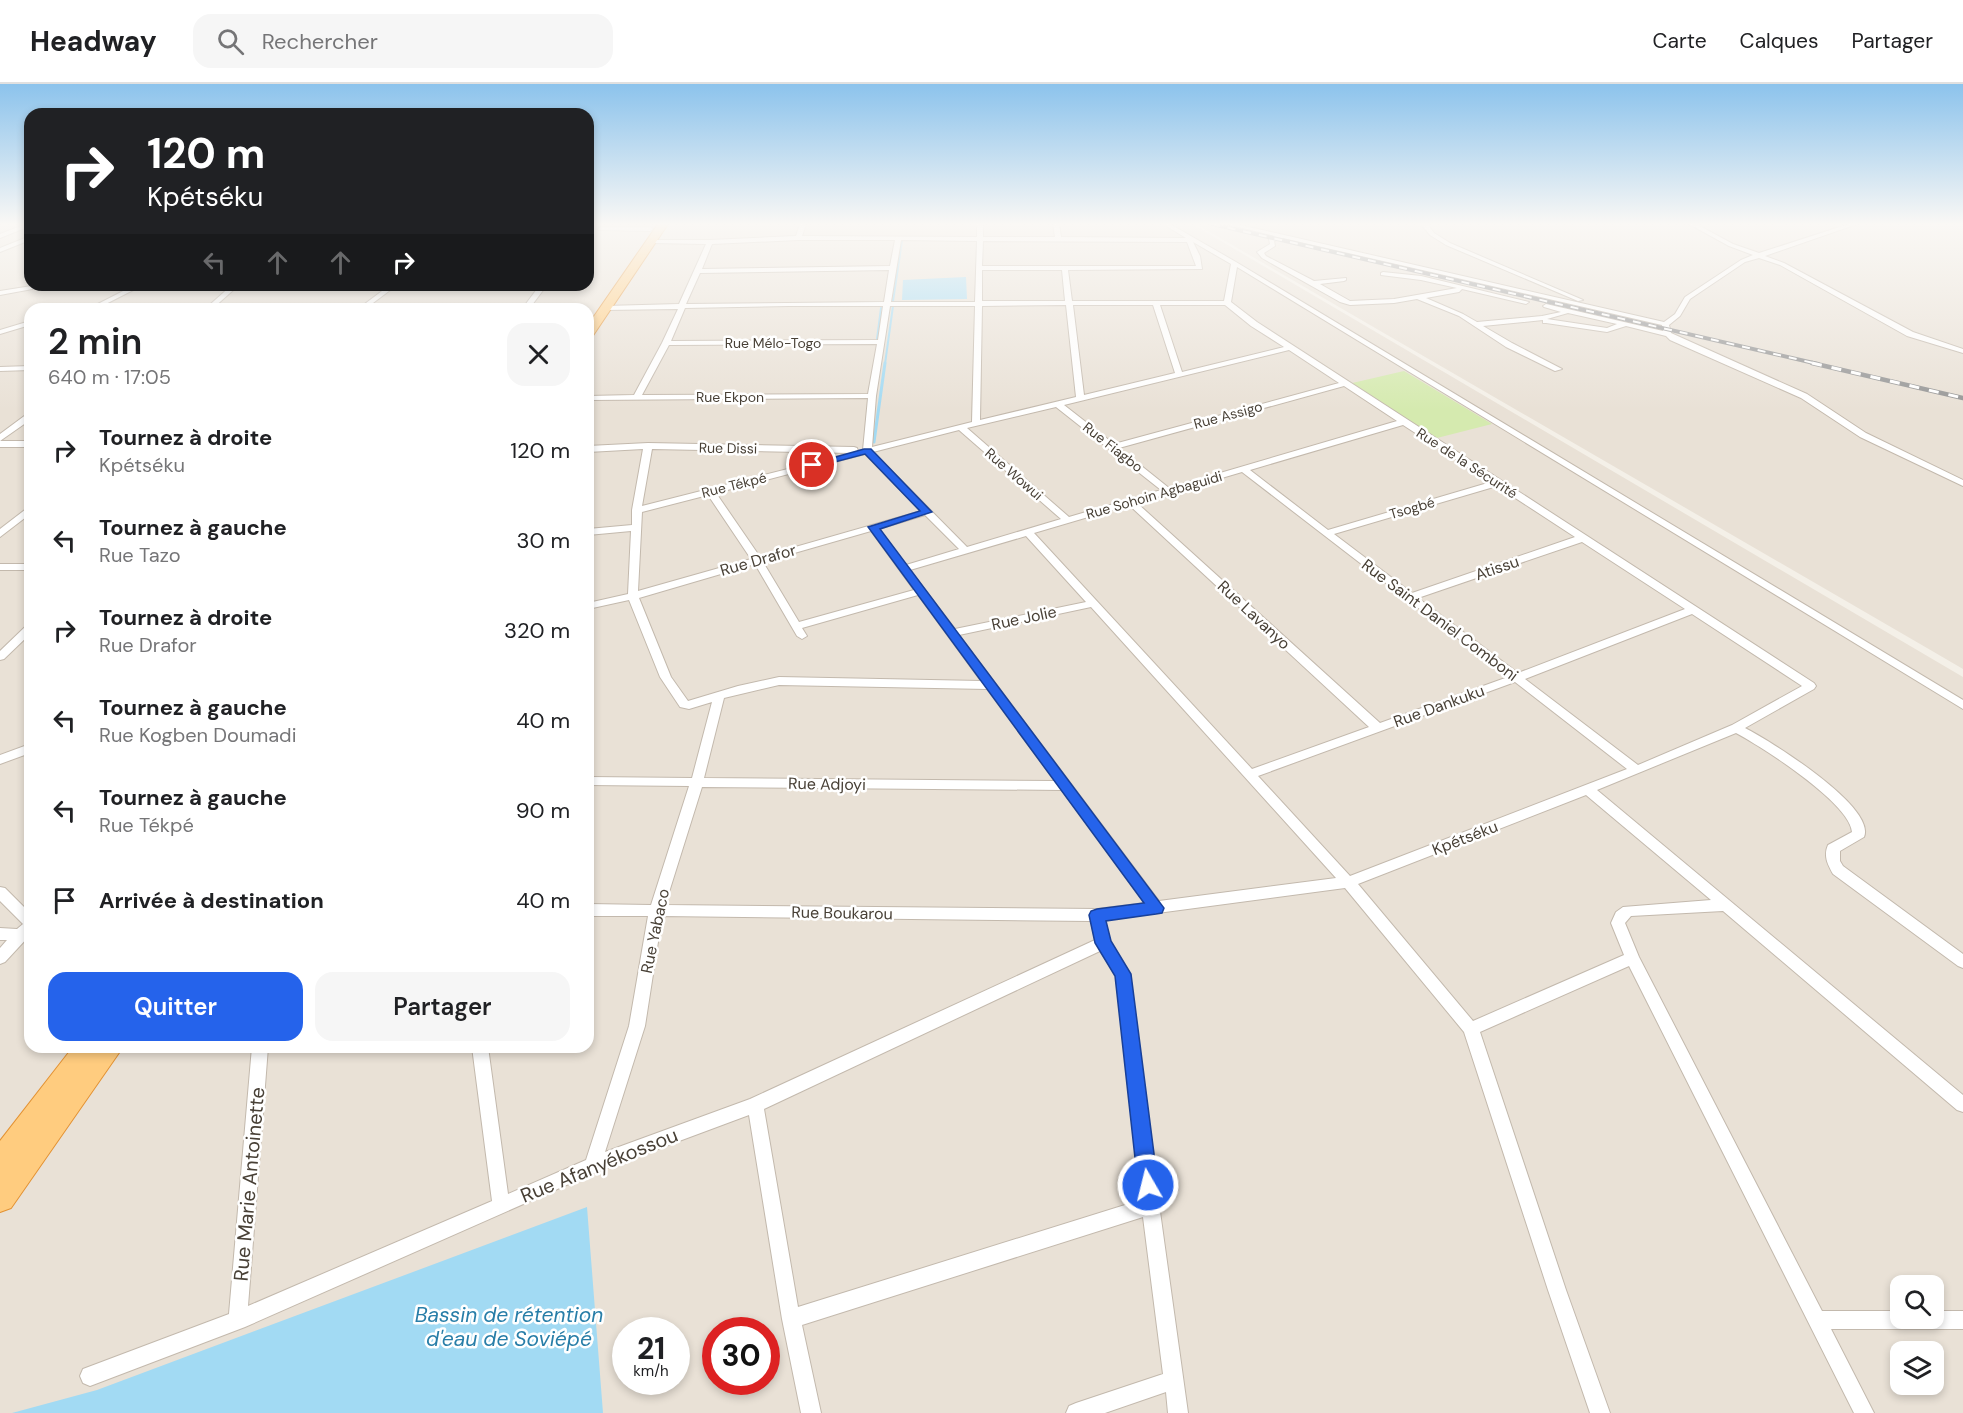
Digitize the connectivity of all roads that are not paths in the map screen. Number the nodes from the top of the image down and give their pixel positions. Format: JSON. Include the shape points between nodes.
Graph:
{"nodes":[{"id":1,"x":24,"y":286,"type":"edge"},
{"id":2,"x":615,"y":286,"type":"edge"},
{"id":3,"x":691,"y":286,"type":"edge"},
{"id":4,"x":890,"y":286,"type":"edge"},
{"id":5,"x":978,"y":286,"type":"edge"},
{"id":6,"x":1067,"y":286,"type":"edge"},
{"id":7,"x":1230,"y":286,"type":"edge"},
{"id":8,"x":1272,"y":286,"type":"edge"},
{"id":9,"x":1318,"y":286,"type":"edge"},
{"id":10,"x":1451,"y":286,"type":"edge"},
{"id":11,"x":1498,"y":286,"type":"edge"},
{"id":12,"x":1546,"y":286,"type":"edge"},
{"id":13,"x":1705,"y":286,"type":"edge"},
{"id":14,"x":1823,"y":286,"type":"edge"},
{"id":15,"x":24,"y":289,"type":"edge"},
{"id":16,"x":1466,"y":290,"type":"junction"},
{"id":17,"x":13,"y":291,"type":"junction"},
{"id":18,"x":128,"y":291,"type":"edge"},
{"id":19,"x":229,"y":291,"type":"edge"},
{"id":20,"x":386,"y":291,"type":"edge"},
{"id":21,"x":539,"y":291,"type":"edge"},
{"id":22,"x":0,"y":293,"type":"edge"},
{"id":23,"x":1417,"y":297,"type":"junction"},
{"id":24,"x":103,"y":303,"type":"edge"},
{"id":25,"x":215,"y":303,"type":"edge"},
{"id":26,"x":369,"y":303,"type":"edge"},
{"id":27,"x":530,"y":303,"type":"edge"},
{"id":28,"x":1069,"y":303,"type":"junction"},
{"id":29,"x":1156,"y":303,"type":"junction"},
{"id":30,"x":1227,"y":303,"type":"junction"},
{"id":31,"x":887,"y":304,"type":"junction"},
{"id":32,"x":978,"y":304,"type":"junction"},
{"id":33,"x":1583,"y":306,"type":"junction"},
{"id":34,"x":681,"y":307,"type":"junction"},
{"id":35,"x":600,"y":308,"type":"junction"},
{"id":36,"x":1569,"y":312,"type":"junction"},
{"id":37,"x":1606,"y":312,"type":"junction"},
{"id":38,"x":594,"y":314,"type":"edge"},
{"id":39,"x":1536,"y":318,"type":"junction"},
{"id":40,"x":594,"y":321,"type":"edge"},
{"id":41,"x":1477,"y":324,"type":"junction"},
{"id":42,"x":1665,"y":324,"type":"junction"},
{"id":43,"x":24,"y":325,"type":"edge"},
{"id":44,"x":1624,"y":325,"type":"junction"},
{"id":45,"x":0,"y":332,"type":"edge"},
{"id":46,"x":1668,"y":334,"type":"junction"},
{"id":47,"x":881,"y":342,"type":"junction"},
{"id":48,"x":666,"y":343,"type":"junction"},
{"id":49,"x":1290,"y":348,"type":"junction"},
{"id":50,"x":1963,"y":351,"type":"edge"},
{"id":51,"x":24,"y":368,"type":"edge"},
{"id":52,"x":0,"y":369,"type":"edge"},
{"id":53,"x":1558,"y":369,"type":"dead end"},
{"id":54,"x":1179,"y":375,"type":"junction"},
{"id":55,"x":1344,"y":384,"type":"junction"},
{"id":56,"x":872,"y":396,"type":"junction"},
{"id":57,"x":594,"y":398,"type":"edge"},
{"id":58,"x":637,"y":398,"type":"junction"},
{"id":59,"x":1080,"y":399,"type":"junction"},
{"id":60,"x":1058,"y":404,"type":"junction"},
{"id":61,"x":24,"y":420,"type":"edge"},
{"id":62,"x":1403,"y":422,"type":"junction"},
{"id":63,"x":976,"y":424,"type":"junction"},
{"id":64,"x":961,"y":427,"type":"junction"},
{"id":65,"x":0,"y":438,"type":"edge"},
{"id":66,"x":0,"y":444,"type":"edge"},
{"id":67,"x":24,"y":444,"type":"edge"},
{"id":68,"x":648,"y":446,"type":"junction"},
{"id":69,"x":1112,"y":447,"type":"junction"},
{"id":70,"x":594,"y":449,"type":"edge"},
{"id":71,"x":867,"y":451,"type":"junction"},
{"id":72,"x":1243,"y":469,"type":"junction"},
{"id":73,"x":1498,"y":483,"type":"junction"},
{"id":74,"x":1963,"y":483,"type":"edge"},
{"id":75,"x":710,"y":491,"type":"junction"},
{"id":76,"x":1168,"y":491,"type":"junction"},
{"id":77,"x":1131,"y":501,"type":"junction"},
{"id":78,"x":637,"y":510,"type":"junction"},
{"id":79,"x":927,"y":512,"type":"junction"},
{"id":80,"x":24,"y":514,"type":"edge"},
{"id":81,"x":1067,"y":520,"type":"junction"},
{"id":82,"x":873,"y":527,"type":"junction"},
{"id":83,"x":636,"y":528,"type":"junction"},
{"id":84,"x":594,"y":532,"type":"edge"},
{"id":85,"x":1028,"y":532,"type":"junction"},
{"id":86,"x":1327,"y":533,"type":"junction"},
{"id":87,"x":0,"y":534,"type":"edge"},
{"id":88,"x":1583,"y":538,"type":"junction"},
{"id":89,"x":966,"y":550,"type":"junction"},
{"id":90,"x":757,"y":560,"type":"junction"},
{"id":91,"x":0,"y":567,"type":"edge"},
{"id":92,"x":24,"y":567,"type":"edge"},
{"id":93,"x":904,"y":568,"type":"junction"},
{"id":94,"x":922,"y":591,"type":"junction"},
{"id":95,"x":633,"y":596,"type":"junction"},
{"id":96,"x":1410,"y":597,"type":"junction"},
{"id":97,"x":1095,"y":603,"type":"junction"},
{"id":98,"x":594,"y":605,"type":"edge"},
{"id":99,"x":1693,"y":610,"type":"junction"},
{"id":100,"x":953,"y":633,"type":"junction"},
{"id":101,"x":24,"y":634,"type":"edge"},
{"id":102,"x":0,"y":657,"type":"edge"},
{"id":103,"x":1516,"y":678,"type":"junction"},
{"id":104,"x":992,"y":685,"type":"junction"},
{"id":105,"x":1810,"y":686,"type":"joint"},
{"id":106,"x":719,"y":697,"type":"junction"},
{"id":107,"x":1963,"y":705,"type":"edge"},
{"id":108,"x":1377,"y":728,"type":"junction"},
{"id":109,"x":1736,"y":728,"type":"junction"},
{"id":110,"x":24,"y":750,"type":"edge"},
{"id":111,"x":0,"y":760,"type":"edge"},
{"id":112,"x":1637,"y":770,"type":"junction"},
{"id":113,"x":1251,"y":774,"type":"junction"},
{"id":114,"x":594,"y":781,"type":"edge"},
{"id":115,"x":697,"y":782,"type":"junction"},
{"id":116,"x":1067,"y":786,"type":"junction"},
{"id":117,"x":1589,"y":790,"type":"junction"},
{"id":118,"x":1348,"y":882,"type":"junction"},
{"id":119,"x":0,"y":892,"type":"edge"},
{"id":120,"x":1725,"y":905,"type":"junction"},
{"id":121,"x":1156,"y":908,"type":"junction"},
{"id":122,"x":594,"y":910,"type":"edge"},
{"id":123,"x":656,"y":911,"type":"junction"},
{"id":124,"x":1097,"y":915,"type":"junction"},
{"id":125,"x":24,"y":916,"type":"edge"},
{"id":126,"x":24,"y":931,"type":"edge"},
{"id":127,"x":24,"y":932,"type":"edge"},
{"id":128,"x":0,"y":934,"type":"edge"},
{"id":129,"x":1103,"y":943,"type":"junction"},
{"id":130,"x":0,"y":958,"type":"edge"},
{"id":131,"x":1632,"y":958,"type":"junction"},
{"id":132,"x":1963,"y":962,"type":"edge"},
{"id":133,"x":1471,"y":1029,"type":"junction"},
{"id":134,"x":84,"y":1053,"type":"edge"},
{"id":135,"x":106,"y":1053,"type":"edge"},
{"id":136,"x":260,"y":1053,"type":"edge"},
{"id":137,"x":481,"y":1053,"type":"edge"},
{"id":138,"x":755,"y":1105,"type":"junction"},
{"id":139,"x":1963,"y":1105,"type":"edge"},
{"id":140,"x":0,"y":1165,"type":"edge"},
{"id":141,"x":593,"y":1165,"type":"junction"},
{"id":142,"x":0,"y":1197,"type":"edge"},
{"id":143,"x":501,"y":1206,"type":"junction"},
{"id":144,"x":1151,"y":1206,"type":"junction"},
{"id":145,"x":791,"y":1319,"type":"junction"},
{"id":146,"x":238,"y":1320,"type":"junction"},
{"id":147,"x":1817,"y":1320,"type":"junction"},
{"id":148,"x":1963,"y":1320,"type":"edge"},
{"id":149,"x":90,"y":1376,"type":"dead end"},
{"id":150,"x":1174,"y":1380,"type":"junction"},
{"id":151,"x":811,"y":1413,"type":"edge"},
{"id":152,"x":1076,"y":1413,"type":"edge"},
{"id":153,"x":1178,"y":1413,"type":"edge"},
{"id":154,"x":1600,"y":1413,"type":"edge"},
{"id":155,"x":1864,"y":1413,"type":"edge"}],
"edges":[{"from":1,"to":17,"type":"street"},
{"from":2,"to":35,"type":"highway"},
{"from":3,"to":34,"type":"street"},
{"from":4,"to":31,"type":"street"},
{"from":5,"to":32,"type":"street"},
{"from":6,"to":28,"type":"street"},
{"from":7,"to":30,"type":"street"},
{"from":8,"to":107,"type":"street"},
{"from":9,"to":23,"type":"street","via":[[1350,303]]},
{"from":10,"to":16,"type":"street"},
{"from":11,"to":33,"type":"street"},
{"from":12,"to":37,"type":"street"},
{"from":13,"to":42,"type":"street","via":[[1687,298],[1678,315]]},
{"from":14,"to":50,"type":"street","via":[[1919,338]]},
{"from":15,"to":17,"type":"street"},
{"from":16,"to":23,"type":"street"},
{"from":16,"to":36,"type":"street"},
{"from":17,"to":22,"type":"street"},
{"from":18,"to":24,"type":"street"},
{"from":19,"to":25,"type":"street"},
{"from":20,"to":26,"type":"street"},
{"from":21,"to":27,"type":"street"},
{"from":23,"to":41,"type":"street"},
{"from":28,"to":29,"type":"street"},
{"from":28,"to":32,"type":"street"},
{"from":28,"to":59,"type":"street"},
{"from":29,"to":30,"type":"street"},
{"from":29,"to":54,"type":"street"},
{"from":30,"to":49,"type":"street","name":"Rue de la Sécurité"},
{"from":31,"to":32,"type":"street"},
{"from":31,"to":34,"type":"street"},
{"from":31,"to":47,"type":"street"},
{"from":32,"to":63,"type":"street"},
{"from":33,"to":36,"type":"street"},
{"from":33,"to":37,"type":"street"},
{"from":34,"to":35,"type":"street"},
{"from":34,"to":48,"type":"street"},
{"from":35,"to":38,"type":"highway"},
{"from":35,"to":40,"type":"highway"},
{"from":36,"to":39,"type":"street"},
{"from":36,"to":44,"type":"street"},
{"from":37,"to":42,"type":"street"},
{"from":39,"to":41,"type":"street"},
{"from":39,"to":44,"type":"street","via":[[1607,330]]},
{"from":41,"to":53,"type":"street"},
{"from":42,"to":46,"type":"street"},
{"from":43,"to":45,"type":"street"},
{"from":44,"to":46,"type":"street"},
{"from":46,"to":74,"type":"street","via":[[1804,396],[1863,435]]},
{"from":47,"to":48,"type":"street","name":"Rue Mélo-Togo"},
{"from":47,"to":56,"type":"street"},
{"from":48,"to":58,"type":"street"},
{"from":49,"to":54,"type":"street","name":"Rue Tékpé"},
{"from":49,"to":55,"type":"street","name":"Rue de la Sécurité"},
{"from":51,"to":52,"type":"street"},
{"from":54,"to":59,"type":"street","name":"Rue Tékpé"},
{"from":55,"to":62,"type":"street","name":"Rue de la Sécurité"},
{"from":55,"to":69,"type":"street","name":"Rue Assigo"},
{"from":56,"to":58,"type":"street","name":"Rue Ekpon"},
{"from":56,"to":71,"type":"street"},
{"from":57,"to":58,"type":"street","name":"Rue Ekpon"},
{"from":59,"to":60,"type":"street","name":"Rue Tékpé"},
{"from":60,"to":63,"type":"street","name":"Rue Tékpé"},
{"from":60,"to":69,"type":"street","name":"Rue Fiagbo"},
{"from":61,"to":65,"type":"street"},
{"from":62,"to":72,"type":"street","name":"Rue Sohoin Agbaguidi"},
{"from":62,"to":73,"type":"street","name":"Rue de la Sécurité"},
{"from":63,"to":64,"type":"street","name":"Rue Tékpé"},
{"from":64,"to":71,"type":"street","name":"Rue Tékpé"},
{"from":64,"to":81,"type":"street","name":"Rue Wowui"},
{"from":66,"to":67,"type":"street"},
{"from":68,"to":70,"type":"street","name":"Rue Dissi"},
{"from":68,"to":71,"type":"street","name":"Rue Dissi"},
{"from":68,"to":78,"type":"street"},
{"from":69,"to":76,"type":"street","name":"Rue Fiagbo"},
{"from":71,"to":75,"type":"street","name":"Rue Tékpé"},
{"from":71,"to":79,"type":"street"},
{"from":72,"to":76,"type":"street","name":"Rue Sohoin Agbaguidi"},
{"from":72,"to":86,"type":"street","name":"Rue Saint Daniel Comboni"},
{"from":73,"to":86,"type":"street","name":"Tsogbé"},
{"from":73,"to":88,"type":"street","name":"Rue de la Sécurité"},
{"from":75,"to":78,"type":"street","name":"Rue Tékpé"},
{"from":75,"to":90,"type":"street"},
{"from":76,"to":77,"type":"street","name":"Rue Sohoin Agbaguidi"},
{"from":77,"to":81,"type":"street","name":"Rue Sohoin Agbaguidi"},
{"from":77,"to":108,"type":"street","name":"Rue Lavanyo"},
{"from":78,"to":83,"type":"street"},
{"from":79,"to":82,"type":"street","name":"Rue Drafor"},
{"from":79,"to":89,"type":"street"},
{"from":80,"to":87,"type":"street"},
{"from":81,"to":85,"type":"street","name":"Rue Sohoin Agbaguidi"},
{"from":82,"to":90,"type":"street","name":"Rue Drafor"},
{"from":82,"to":93,"type":"street"},
{"from":83,"to":84,"type":"street"},
{"from":83,"to":95,"type":"street"},
{"from":85,"to":89,"type":"street","name":"Rue Sohoin Agbaguidi"},
{"from":85,"to":97,"type":"street"},
{"from":86,"to":96,"type":"street","name":"Rue Saint Daniel Comboni"},
{"from":88,"to":96,"type":"street","name":"Atissu"},
{"from":88,"to":99,"type":"street","name":"Rue de la Sécurité"},
{"from":89,"to":93,"type":"street","name":"Rue Sohoin Agbaguidi"},
{"from":90,"to":94,"type":"street","via":[[799,631]]},
{"from":90,"to":95,"type":"street","name":"Rue Drafor"},
{"from":91,"to":92,"type":"street"},
{"from":93,"to":94,"type":"street"},
{"from":94,"to":100,"type":"street"},
{"from":95,"to":98,"type":"street","name":"Rue Drafor"},
{"from":95,"to":106,"type":"street","via":[[666,678],[684,704]]},
{"from":96,"to":103,"type":"street","name":"Rue Saint Daniel Comboni"},
{"from":97,"to":100,"type":"street","name":"Rue Jolie"},
{"from":97,"to":113,"type":"street"},
{"from":99,"to":103,"type":"street","name":"Rue Dankuku"},
{"from":99,"to":105,"type":"street","name":"Rue de la Sécurité"},
{"from":100,"to":104,"type":"street"},
{"from":101,"to":102,"type":"street"},
{"from":103,"to":108,"type":"street","name":"Rue Dankuku"},
{"from":103,"to":112,"type":"street","name":"Rue Saint Daniel Comboni"},
{"from":104,"to":106,"type":"street","via":[[779,681]]},
{"from":104,"to":116,"type":"street"},
{"from":105,"to":109,"type":"street","name":"Kpétséku"},
{"from":106,"to":115,"type":"street","name":"Rue Yabaco"},
{"from":108,"to":113,"type":"street","name":"Rue Dankuku"},
{"from":109,"to":112,"type":"street","name":"Kpétséku"},
{"from":109,"to":132,"type":"street","via":[[1809,774],[1858,824],[1859,834],[1833,849],[1833,862],[1838,870]]},
{"from":110,"to":111,"type":"street"},
{"from":112,"to":117,"type":"street","name":"Kpétséku"},
{"from":113,"to":118,"type":"street"},
{"from":114,"to":115,"type":"street","name":"Rue Adjoyi"},
{"from":115,"to":116,"type":"street","name":"Rue Adjoyi"},
{"from":115,"to":123,"type":"street","name":"Rue Yabaco"},
{"from":116,"to":121,"type":"street"},
{"from":117,"to":118,"type":"street","name":"Kpétséku"},
{"from":117,"to":120,"type":"street"},
{"from":118,"to":121,"type":"street","name":"Kpétséku"},
{"from":118,"to":133,"type":"street"},
{"from":119,"to":125,"type":"street"},
{"from":120,"to":131,"type":"street","via":[[1628,911],[1618,923]]},
{"from":120,"to":139,"type":"street"},
{"from":121,"to":124,"type":"street","name":"Kpétséku"},
{"from":122,"to":123,"type":"street","name":"Rue Boukarou"},
{"from":123,"to":124,"type":"street","name":"Rue Boukarou"},
{"from":123,"to":141,"type":"street","name":"Rue Yabaco","via":[[637,1026]]},
{"from":124,"to":129,"type":"street"},
{"from":126,"to":128,"type":"street"},
{"from":127,"to":130,"type":"street"},
{"from":129,"to":138,"type":"street","name":"Rue Afanyékossou"},
{"from":129,"to":144,"type":"street","via":[[1123,974]]},
{"from":131,"to":133,"type":"street"},
{"from":131,"to":147,"type":"street"},
{"from":133,"to":154,"type":"street"},
{"from":134,"to":140,"type":"highway"},
{"from":135,"to":142,"type":"highway"},
{"from":136,"to":146,"type":"street","name":"Rue Marie Antoinette"},
{"from":137,"to":143,"type":"street"},
{"from":138,"to":141,"type":"street","name":"Rue Afanyékossou"},
{"from":138,"to":145,"type":"street"},
{"from":141,"to":143,"type":"street","name":"Rue Afanyékossou"},
{"from":143,"to":146,"type":"street","name":"Rue Afanyékossou"},
{"from":144,"to":145,"type":"street"},
{"from":144,"to":150,"type":"street"},
{"from":145,"to":151,"type":"street"},
{"from":146,"to":149,"type":"street","name":"Rue Afanyékossou"},
{"from":147,"to":148,"type":"street"},
{"from":147,"to":155,"type":"street"},
{"from":150,"to":152,"type":"street"},
{"from":150,"to":153,"type":"street"}]}
